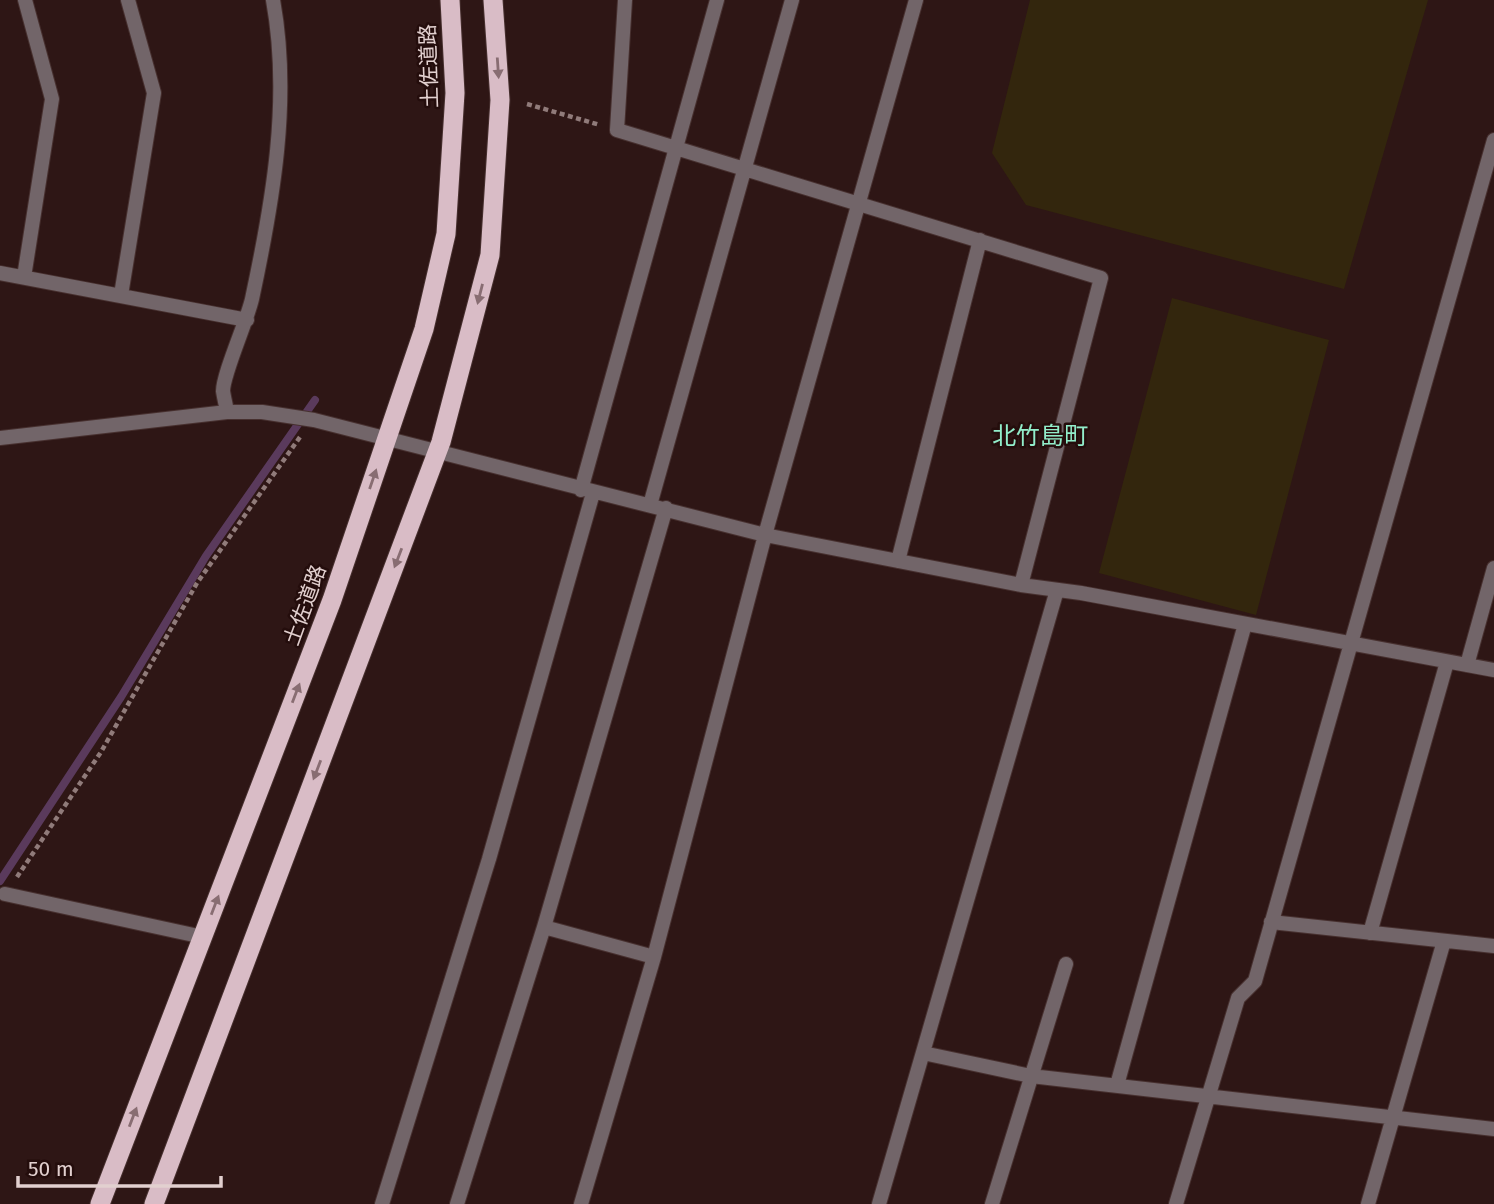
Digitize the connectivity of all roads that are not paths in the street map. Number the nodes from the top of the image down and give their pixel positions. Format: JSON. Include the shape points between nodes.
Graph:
{"nodes":[{"id":1,"x":25,"y":0,"type":"edge"},
{"id":2,"x":128,"y":0,"type":"edge"},
{"id":3,"x":273,"y":0,"type":"edge"},
{"id":4,"x":450,"y":0,"type":"edge"},
{"id":5,"x":493,"y":0,"type":"edge"},
{"id":6,"x":625,"y":0,"type":"edge"},
{"id":7,"x":717,"y":0,"type":"edge"},
{"id":8,"x":792,"y":0,"type":"edge"},
{"id":9,"x":916,"y":0,"type":"edge"},
{"id":10,"x":1494,"y":141,"type":"edge"},
{"id":11,"x":677,"y":148,"type":"junction"},
{"id":12,"x":744,"y":167,"type":"junction"},
{"id":13,"x":858,"y":202,"type":"junction"},
{"id":14,"x":980,"y":240,"type":"junction"},
{"id":15,"x":0,"y":273,"type":"edge"},
{"id":16,"x":24,"y":277,"type":"junction"},
{"id":17,"x":121,"y":295,"type":"junction"},
{"id":18,"x":247,"y":320,"type":"junction"},
{"id":19,"x":227,"y":412,"type":"junction"},
{"id":20,"x":0,"y":438,"type":"edge"},
{"id":21,"x":387,"y":440,"type":"junction"},
{"id":22,"x":437,"y":453,"type":"junction"},
{"id":23,"x":587,"y":492,"type":"junction"},
{"id":24,"x":650,"y":505,"type":"junction"},
{"id":25,"x":666,"y":508,"type":"junction"},
{"id":26,"x":765,"y":535,"type":"junction"},
{"id":27,"x":898,"y":561,"type":"junction"},
{"id":28,"x":1494,"y":568,"type":"edge"},
{"id":29,"x":1021,"y":585,"type":"junction"},
{"id":30,"x":1057,"y":590,"type":"junction"},
{"id":31,"x":1245,"y":624,"type":"junction"},
{"id":32,"x":1349,"y":643,"type":"junction"},
{"id":33,"x":1447,"y":662,"type":"junction"},
{"id":34,"x":1467,"y":665,"type":"junction"},
{"id":35,"x":1494,"y":670,"type":"edge"},
{"id":36,"x":5,"y":894,"type":"road end"},
{"id":37,"x":1271,"y":922,"type":"junction"},
{"id":38,"x":544,"y":927,"type":"junction"},
{"id":39,"x":1370,"y":933,"type":"junction"},
{"id":40,"x":203,"y":937,"type":"junction"},
{"id":41,"x":1444,"y":941,"type":"junction"},
{"id":42,"x":1494,"y":946,"type":"edge"},
{"id":43,"x":654,"y":957,"type":"junction"},
{"id":44,"x":1066,"y":964,"type":"dead end"},
{"id":45,"x":923,"y":1053,"type":"junction"},
{"id":46,"x":1031,"y":1076,"type":"junction"},
{"id":47,"x":1117,"y":1085,"type":"junction"},
{"id":48,"x":1210,"y":1094,"type":"junction"},
{"id":49,"x":1394,"y":1117,"type":"junction"},
{"id":50,"x":1494,"y":1129,"type":"edge"},
{"id":51,"x":100,"y":1204,"type":"edge"},
{"id":52,"x":154,"y":1204,"type":"edge"},
{"id":53,"x":383,"y":1204,"type":"edge"},
{"id":54,"x":457,"y":1204,"type":"edge"},
{"id":55,"x":581,"y":1204,"type":"edge"},
{"id":56,"x":879,"y":1204,"type":"edge"},
{"id":57,"x":992,"y":1204,"type":"edge"},
{"id":58,"x":1176,"y":1204,"type":"edge"},
{"id":59,"x":1368,"y":1204,"type":"edge"}],
"edges":[{"from":1,"to":16,"type":"street","via":[[52,99]]},
{"from":2,"to":17,"type":"street","via":[[154,93]]},
{"from":3,"to":18,"type":"street","via":[[281,86],[278,148],[267,231]]},
{"from":4,"to":21,"type":"highway","name":"土佐道路","via":[[455,93],[446,234],[424,329]]},
{"from":5,"to":22,"type":"highway","one_way":true,"via":[[500,100],[490,255]]},
{"from":6,"to":11,"type":"street","via":[[617,130]]},
{"from":7,"to":11,"type":"street"},
{"from":8,"to":12,"type":"street"},
{"from":9,"to":13,"type":"street"},
{"from":10,"to":32,"type":"street"},
{"from":11,"to":12,"type":"street"},
{"from":11,"to":23,"type":"street"},
{"from":12,"to":13,"type":"street"},
{"from":12,"to":24,"type":"street"},
{"from":13,"to":14,"type":"street"},
{"from":13,"to":26,"type":"street"},
{"from":14,"to":27,"type":"street"},
{"from":14,"to":29,"type":"street","via":[[1101,278]]},
{"from":15,"to":16,"type":"street"},
{"from":16,"to":17,"type":"street"},
{"from":17,"to":18,"type":"street"},
{"from":18,"to":19,"type":"street","via":[[223,389]]},
{"from":19,"to":20,"type":"street"},
{"from":19,"to":21,"type":"street","via":[[262,412],[314,421]]},
{"from":21,"to":22,"type":"street"},
{"from":40,"to":21,"type":"highway","name":"土佐道路","one_way":true,"via":[[332,600]]},
{"from":22,"to":23,"type":"street"},
{"from":22,"to":52,"type":"highway","one_way":true},
{"from":23,"to":24,"type":"street"},
{"from":23,"to":53,"type":"street","via":[[489,859]]},
{"from":24,"to":25,"type":"street"},
{"from":25,"to":26,"type":"street"},
{"from":25,"to":38,"type":"street"},
{"from":26,"to":27,"type":"street"},
{"from":26,"to":43,"type":"street"},
{"from":27,"to":29,"type":"street"},
{"from":28,"to":34,"type":"street"},
{"from":29,"to":30,"type":"street"},
{"from":30,"to":31,"type":"street"},
{"from":30,"to":45,"type":"street"},
{"from":31,"to":32,"type":"street"},
{"from":31,"to":47,"type":"street"},
{"from":32,"to":33,"type":"street"},
{"from":32,"to":37,"type":"street"},
{"from":33,"to":34,"type":"street"},
{"from":33,"to":39,"type":"street"},
{"from":34,"to":35,"type":"street"},
{"from":36,"to":40,"type":"street"},
{"from":37,"to":39,"type":"street"},
{"from":37,"to":48,"type":"street","via":[[1255,981],[1238,998]]},
{"from":38,"to":43,"type":"street"},
{"from":38,"to":54,"type":"street"},
{"from":39,"to":41,"type":"street"},
{"from":51,"to":40,"type":"highway","name":"土佐道路","one_way":true},
{"from":41,"to":42,"type":"street"},
{"from":41,"to":49,"type":"street"},
{"from":43,"to":55,"type":"street"},
{"from":44,"to":46,"type":"street"},
{"from":45,"to":46,"type":"street"},
{"from":45,"to":56,"type":"street"},
{"from":46,"to":47,"type":"street"},
{"from":46,"to":57,"type":"street"},
{"from":47,"to":48,"type":"street"},
{"from":48,"to":49,"type":"street"},
{"from":48,"to":58,"type":"street"},
{"from":49,"to":50,"type":"street"},
{"from":49,"to":59,"type":"street"}]}
